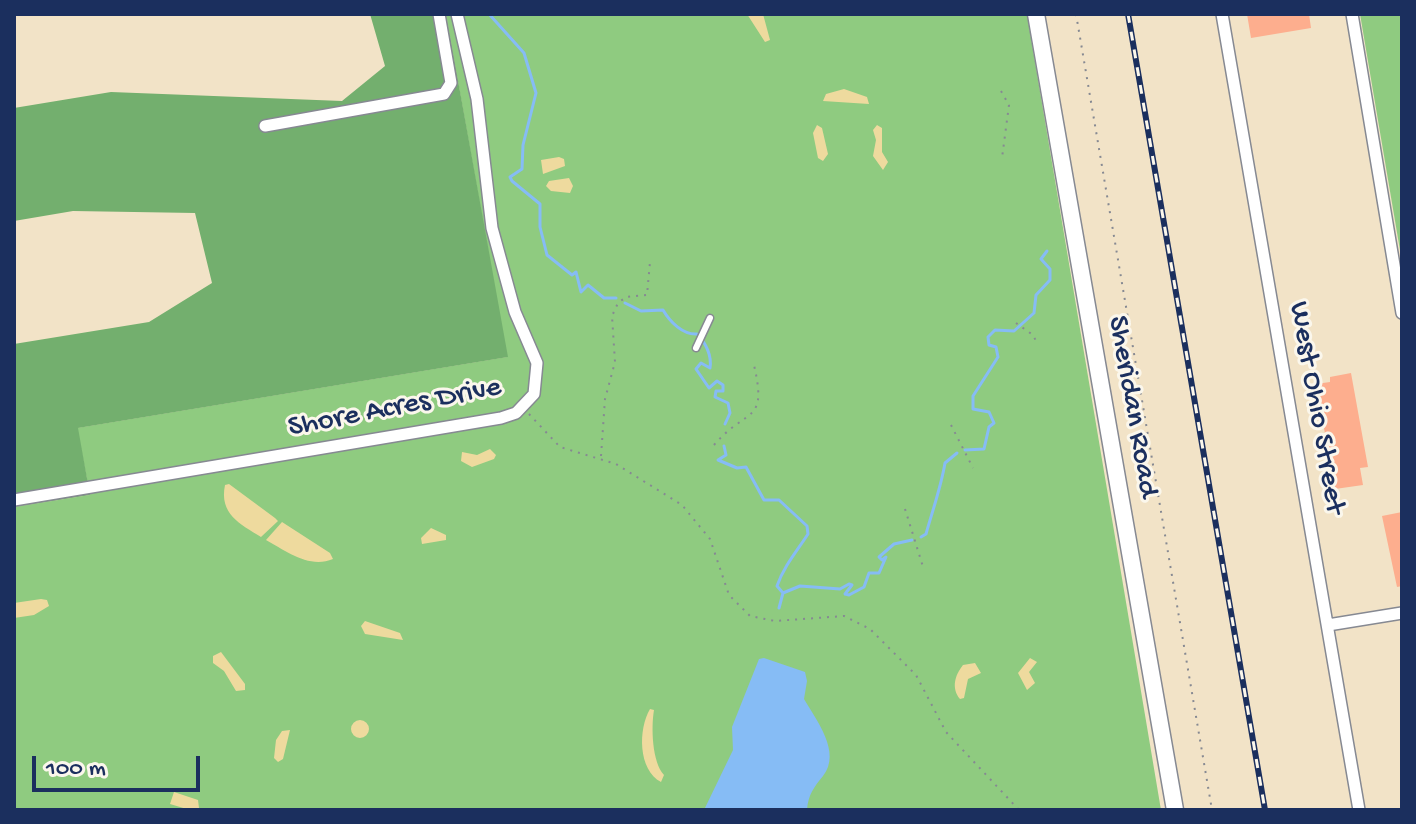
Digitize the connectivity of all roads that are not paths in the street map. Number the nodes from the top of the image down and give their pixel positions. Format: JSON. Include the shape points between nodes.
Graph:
{"nodes":[{"id":1,"x":439,"y":14,"type":"edge"},
{"id":2,"x":457,"y":14,"type":"edge"},
{"id":3,"x":1036,"y":14,"type":"edge"},
{"id":4,"x":1222,"y":14,"type":"edge"},
{"id":5,"x":1352,"y":14,"type":"edge"},
{"id":6,"x":265,"y":126,"type":"dead end"},
{"id":7,"x":1402,"y":313,"type":"edge"},
{"id":8,"x":710,"y":318,"type":"dead end"},
{"id":9,"x":696,"y":348,"type":"dead end"},
{"id":10,"x":14,"y":500,"type":"edge"},
{"id":11,"x":1402,"y":613,"type":"edge"},
{"id":12,"x":1328,"y":625,"type":"junction"},
{"id":13,"x":1175,"y":810,"type":"edge"},
{"id":14,"x":1359,"y":810,"type":"edge"}],
"edges":[{"from":1,"to":6,"type":"street","via":[[451,83],[444,94]]},
{"from":2,"to":10,"type":"street","name":"Shore Acres Drive","via":[[477,99],[497,252],[537,363],[534,394],[522,408],[501,418]]},
{"from":3,"to":13,"type":"main road","name":"Sheridan Road"},
{"from":4,"to":12,"type":"street","name":"West Ohio Street"},
{"from":5,"to":7,"type":"street"},
{"from":8,"to":9,"type":"lane"},
{"from":11,"to":12,"type":"street"},
{"from":12,"to":14,"type":"street","name":"West Ohio Street"}]}
